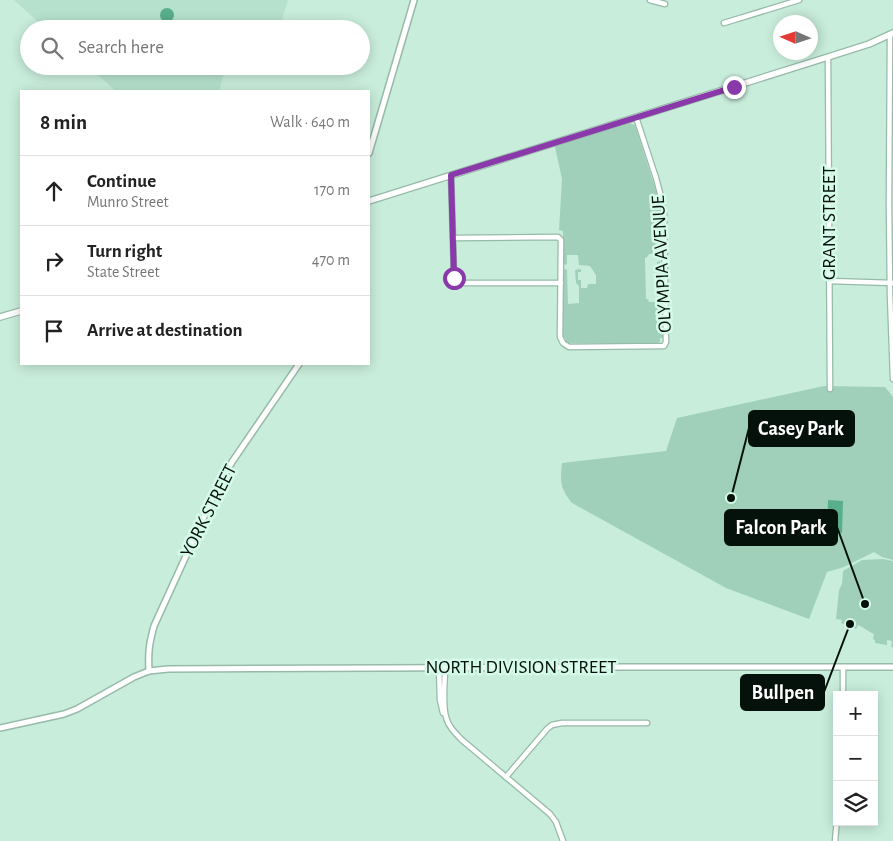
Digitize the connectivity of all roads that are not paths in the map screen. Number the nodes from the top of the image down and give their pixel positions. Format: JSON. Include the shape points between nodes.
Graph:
{"nodes":[{"id":1,"x":414,"y":0,"type":"edge"},
{"id":2,"x":650,"y":0,"type":"edge"},
{"id":3,"x":799,"y":0,"type":"edge"},
{"id":4,"x":665,"y":4,"type":"dead end"},
{"id":5,"x":724,"y":23,"type":"dead end"},
{"id":6,"x":891,"y":34,"type":"edge"},
{"id":7,"x":828,"y":57,"type":"junction"},
{"id":8,"x":636,"y":117,"type":"junction"},
{"id":9,"x":370,"y":150,"type":"edge"},
{"id":10,"x":451,"y":175,"type":"junction"},
{"id":11,"x":370,"y":201,"type":"edge"},
{"id":12,"x":454,"y":238,"type":"junction"},
{"id":13,"x":829,"y":281,"type":"junction"},
{"id":14,"x":561,"y":283,"type":"junction"},
{"id":15,"x":892,"y":283,"type":"edge"},
{"id":16,"x":20,"y":311,"type":"edge"},
{"id":17,"x":0,"y":317,"type":"edge"},
{"id":18,"x":298,"y":365,"type":"edge"},
{"id":19,"x":893,"y":379,"type":"edge"},
{"id":20,"x":830,"y":390,"type":"dead end"},
{"id":21,"x":893,"y":667,"type":"edge"},
{"id":22,"x":442,"y":668,"type":"junction"},
{"id":23,"x":843,"y":668,"type":"junction"},
{"id":24,"x":150,"y":671,"type":"junction"},
{"id":25,"x":843,"y":691,"type":"edge"},
{"id":26,"x":648,"y":723,"type":"dead end"},
{"id":27,"x":0,"y":728,"type":"edge"},
{"id":28,"x":506,"y":777,"type":"junction"},
{"id":29,"x":837,"y":826,"type":"edge"},
{"id":30,"x":563,"y":841,"type":"edge"},
{"id":31,"x":836,"y":841,"type":"edge"}],
"edges":[{"from":1,"to":9,"type":"street"},
{"from":2,"to":4,"type":"street"},
{"from":3,"to":5,"type":"street"},
{"from":6,"to":7,"type":"main road"},
{"from":6,"to":15,"type":"street"},
{"from":7,"to":8,"type":"main road"},
{"from":7,"to":13,"type":"street","name":"GRANT STREET"},
{"from":8,"to":10,"type":"main road"},
{"from":8,"to":14,"type":"street","name":"OLYMPIA AVENUE","via":[[664,215],[666,344],[566,346],[560,337]]},
{"from":10,"to":11,"type":"main road"},
{"from":10,"to":12,"type":"street"},
{"from":12,"to":14,"type":"street","via":[[456,281]]},
{"from":12,"to":14,"type":"street","name":"OLYMPIA AVENUE","via":[[558,236],[561,240]]},
{"from":13,"to":15,"type":"street"},
{"from":13,"to":20,"type":"street","name":"GRANT STREET"},
{"from":15,"to":19,"type":"street"},
{"from":16,"to":17,"type":"main road"},
{"from":18,"to":24,"type":"street","name":"YORK STREET","via":[[217,488],[154,626],[148,653]]},
{"from":21,"to":23,"type":"street","name":"NORTH DIVISION STREET"},
{"from":22,"to":23,"type":"street","name":"NORTH DIVISION STREET"},
{"from":22,"to":24,"type":"street","name":"NORTH DIVISION STREET","via":[[176,668]]},
{"from":22,"to":28,"type":"street","via":[[440,700],[452,729]]},
{"from":23,"to":25,"type":"street"},
{"from":24,"to":27,"type":"street","name":"NORTH DIVISION STREET","via":[[77,709]]},
{"from":26,"to":28,"type":"street","via":[[552,725]]},
{"from":28,"to":30,"type":"street","via":[[552,816]]},
{"from":29,"to":31,"type":"street"}]}
